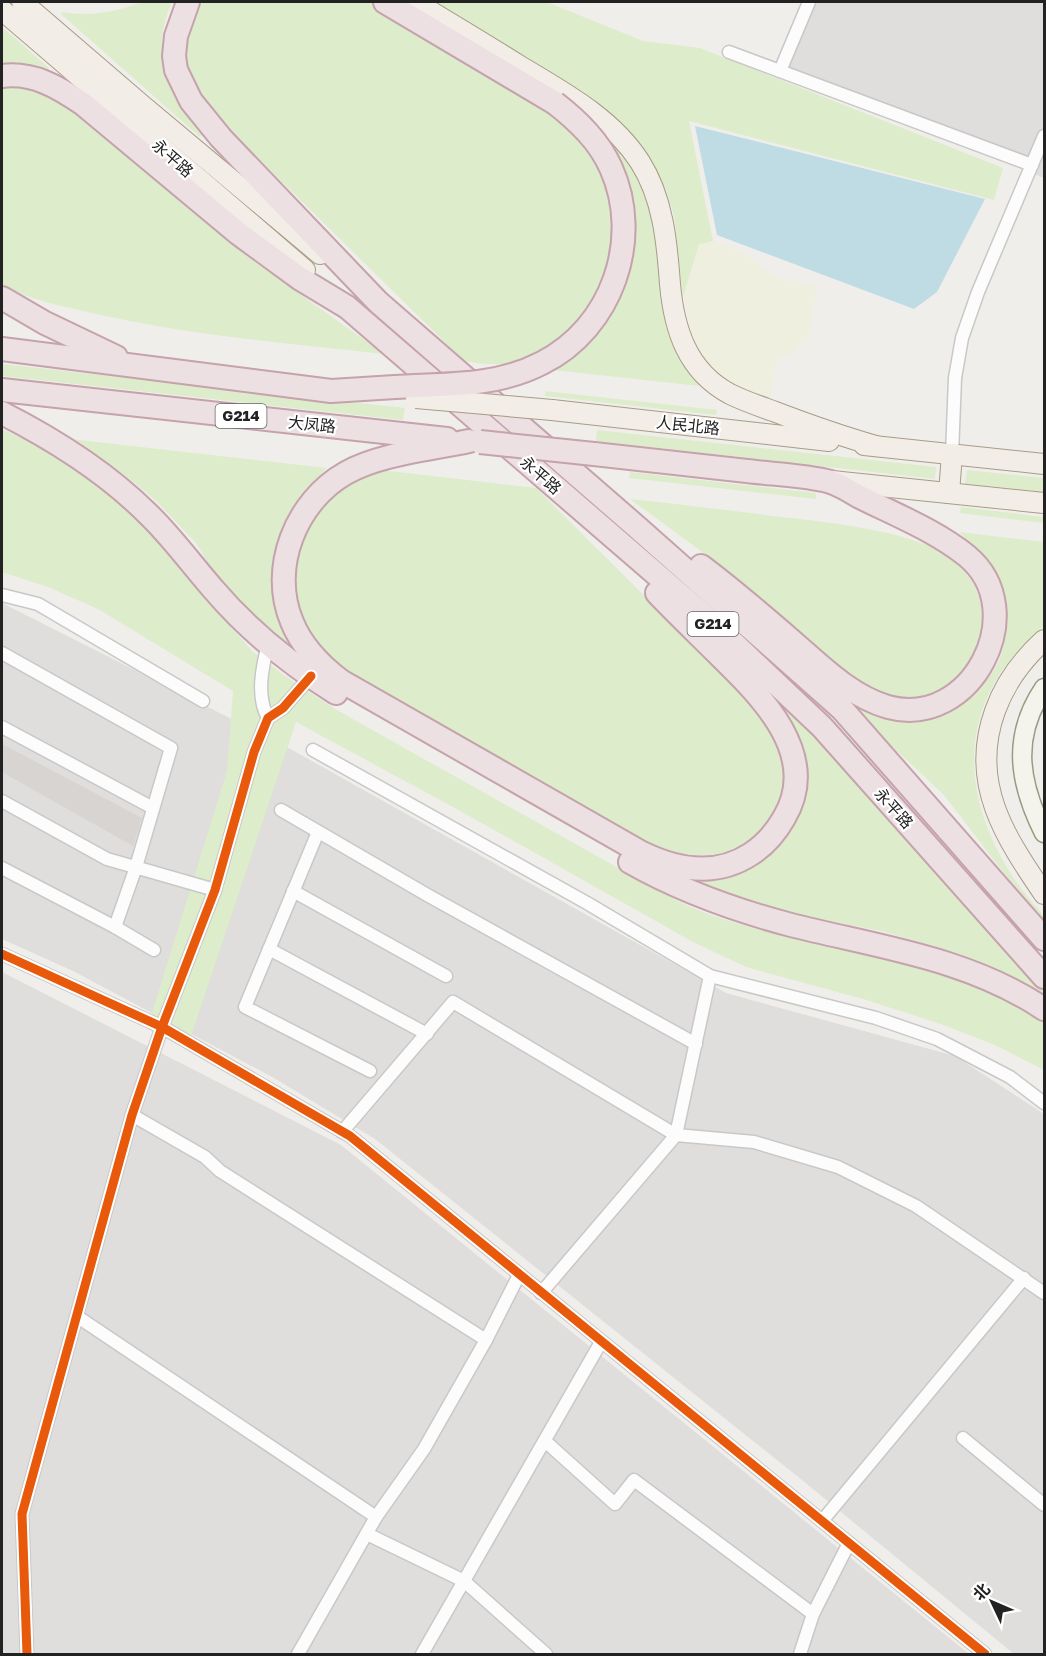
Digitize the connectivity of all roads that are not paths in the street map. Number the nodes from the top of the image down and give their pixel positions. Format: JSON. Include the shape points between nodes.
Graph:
{"nodes":[{"id":1,"x":22,"y":2,"type":"edge"},
{"id":2,"x":188,"y":2,"type":"edge"},
{"id":3,"x":385,"y":2,"type":"edge"},
{"id":4,"x":415,"y":2,"type":"edge"},
{"id":5,"x":809,"y":2,"type":"edge"},
{"id":6,"x":2,"y":10,"type":"edge"},
{"id":7,"x":729,"y":52,"type":"dead end"},
{"id":8,"x":780,"y":71,"type":"junction"},
{"id":9,"x":2,"y":76,"type":"edge"},
{"id":10,"x":1044,"y":136,"type":"edge"},
{"id":11,"x":1032,"y":165,"type":"junction"},
{"id":12,"x":2,"y":298,"type":"edge"},
{"id":13,"x":378,"y":302,"type":"junction"},
{"id":14,"x":347,"y":307,"type":"junction"},
{"id":15,"x":2,"y":349,"type":"edge"},
{"id":16,"x":133,"y":365,"type":"junction"},
{"id":17,"x":2,"y":390,"type":"edge"},
{"id":18,"x":331,"y":391,"type":"junction"},
{"id":19,"x":2,"y":413,"type":"edge"},
{"id":20,"x":475,"y":442,"type":"junction"},
{"id":21,"x":876,"y":446,"type":"junction"},
{"id":22,"x":952,"y":454,"type":"junction"},
{"id":23,"x":1044,"y":464,"type":"edge"},
{"id":24,"x":826,"y":480,"type":"junction"},
{"id":25,"x":949,"y":493,"type":"junction"},
{"id":26,"x":1044,"y":503,"type":"edge"},
{"id":27,"x":638,"y":528,"type":"junction"},
{"id":28,"x":607,"y":531,"type":"junction"},
{"id":29,"x":2,"y":595,"type":"edge"},
{"id":30,"x":1044,"y":639,"type":"edge"},
{"id":31,"x":268,"y":644,"type":"junction"},
{"id":32,"x":2,"y":653,"type":"edge"},
{"id":33,"x":310,"y":676,"type":"junction"},
{"id":34,"x":1044,"y":688,"type":"edge"},
{"id":35,"x":203,"y":701,"type":"dead end"},
{"id":36,"x":267,"y":718,"type":"junction"},
{"id":37,"x":2,"y":727,"type":"edge"},
{"id":38,"x":313,"y":750,"type":"dead end"},
{"id":39,"x":2,"y":801,"type":"edge"},
{"id":40,"x":153,"y":808,"type":"junction"},
{"id":41,"x":282,"y":810,"type":"dead end"},
{"id":42,"x":318,"y":832,"type":"junction"},
{"id":43,"x":1044,"y":833,"type":"edge"},
{"id":44,"x":136,"y":867,"type":"junction"},
{"id":45,"x":2,"y":868,"type":"edge"},
{"id":46,"x":215,"y":890,"type":"junction"},
{"id":47,"x":293,"y":891,"type":"junction"},
{"id":48,"x":1044,"y":894,"type":"edge"},
{"id":49,"x":115,"y":927,"type":"junction"},
{"id":50,"x":1044,"y":939,"type":"edge"},
{"id":51,"x":269,"y":949,"type":"junction"},
{"id":52,"x":154,"y":950,"type":"dead end"},
{"id":53,"x":2,"y":954,"type":"edge"},
{"id":54,"x":446,"y":976,"type":"dead end"},
{"id":55,"x":710,"y":976,"type":"junction"},
{"id":56,"x":1044,"y":977,"type":"edge"},
{"id":57,"x":1044,"y":1009,"type":"edge"},
{"id":58,"x":162,"y":1027,"type":"junction"},
{"id":59,"x":427,"y":1034,"type":"junction"},
{"id":60,"x":696,"y":1044,"type":"junction"},
{"id":61,"x":370,"y":1071,"type":"dead end"},
{"id":62,"x":1044,"y":1103,"type":"edge"},
{"id":63,"x":132,"y":1114,"type":"junction"},
{"id":64,"x":342,"y":1132,"type":"junction"},
{"id":65,"x":676,"y":1135,"type":"junction"},
{"id":66,"x":519,"y":1275,"type":"junction"},
{"id":67,"x":1024,"y":1278,"type":"junction"},
{"id":68,"x":541,"y":1293,"type":"junction"},
{"id":69,"x":1044,"y":1293,"type":"edge"},
{"id":70,"x":78,"y":1317,"type":"junction"},
{"id":71,"x":486,"y":1340,"type":"junction"},
{"id":72,"x":601,"y":1342,"type":"junction"},
{"id":73,"x":963,"y":1438,"type":"dead end"},
{"id":74,"x":545,"y":1441,"type":"junction"},
{"id":75,"x":1044,"y":1505,"type":"edge"},
{"id":76,"x":376,"y":1516,"type":"junction"},
{"id":77,"x":822,"y":1521,"type":"junction"},
{"id":78,"x":367,"y":1534,"type":"junction"},
{"id":79,"x":849,"y":1543,"type":"junction"},
{"id":80,"x":464,"y":1581,"type":"junction"},
{"id":81,"x":813,"y":1614,"type":"junction"},
{"id":82,"x":27,"y":1654,"type":"edge"},
{"id":83,"x":298,"y":1654,"type":"edge"},
{"id":84,"x":422,"y":1654,"type":"edge"},
{"id":85,"x":546,"y":1654,"type":"edge"},
{"id":86,"x":800,"y":1654,"type":"edge"},
{"id":87,"x":985,"y":1654,"type":"edge"}],
"edges":[{"from":1,"to":13,"type":"main road","name":"永平路"},
{"from":2,"to":13,"type":"highway","via":[[178,25],[174,56],[188,96],[221,138]]},
{"from":3,"to":18,"type":"highway","bridge":true,"via":[[555,103],[578,123],[597,144],[619,190],[624,225],[622,249],[614,282],[593,321],[572,343],[528,370],[487,382]]},
{"from":4,"to":21,"type":"main road","via":[[571,98],[629,147],[645,170],[659,206],[679,334],[688,355],[703,374],[733,395],[821,430]]},
{"from":5,"to":8,"type":"street"},
{"from":6,"to":14,"type":"main road","name":"永平路"},
{"from":7,"to":8,"type":"street"},
{"from":8,"to":11,"type":"street"},
{"from":9,"to":14,"type":"highway","via":[[39,80],[73,97],[239,234]]},
{"from":10,"to":11,"type":"street"},
{"from":11,"to":22,"type":"street","via":[[962,338],[955,378]]},
{"from":12,"to":16,"type":"highway"},
{"from":13,"to":27,"type":"highway","name":"永平路","number":"G214"},
{"from":14,"to":28,"type":"highway","name":"永平路","number":"G214"},
{"from":15,"to":16,"type":"highway","number":"G214"},
{"from":16,"to":18,"type":"highway","number":"G214"},
{"from":17,"to":20,"type":"highway","name":"大凤路","number":"G214"},
{"from":18,"to":21,"type":"main road","name":"人民北路","bridge":true,"via":[[552,410]]},
{"from":19,"to":31,"type":"highway","via":[[82,460],[133,500],[226,605]]},
{"from":20,"to":24,"type":"highway","number":"G214","bridge":true},
{"from":20,"to":28,"type":"highway","via":[[366,464],[338,478],[312,501],[292,537],[283,577],[288,611],[300,639],[322,666],[341,681],[642,853],[692,869],[734,863],[760,848],[787,814],[796,780],[790,746],[761,699],[632,568]]},
{"from":21,"to":22,"type":"main road","name":"人民北路"},
{"from":22,"to":23,"type":"main road","name":"人民北路"},
{"from":22,"to":25,"type":"main road"},
{"from":24,"to":25,"type":"main road"},
{"from":24,"to":27,"type":"highway","via":[[946,543],[967,556],[986,579],[995,604],[992,642],[974,677],[943,701],[925,708],[904,709],[862,696],[731,588]]},
{"from":25,"to":26,"type":"main road"},
{"from":27,"to":50,"type":"highway","name":"永平路","number":"G214","via":[[842,709]]},
{"from":28,"to":56,"type":"highway","name":"永平路","number":"G214","via":[[708,619],[822,727]]},
{"from":29,"to":35,"type":"street","via":[[38,604]]},
{"from":30,"to":48,"type":"main road","via":[[1004,691],[989,729],[985,753],[989,788],[1000,822]]},
{"from":31,"to":33,"type":"highway"},
{"from":31,"to":36,"type":"street","via":[[261,695]]},
{"from":32,"to":40,"type":"street","via":[[171,748]]},
{"from":33,"to":36,"type":"street","via":[[283,708]]},
{"from":33,"to":57,"type":"highway","via":[[679,888],[764,918],[950,964],[993,980]]},
{"from":34,"to":43,"type":"street","via":[[1026,726],[1022,756],[1028,794]]},
{"from":36,"to":46,"type":"street"},
{"from":37,"to":40,"type":"street"},
{"from":38,"to":55,"type":"street"},
{"from":39,"to":44,"type":"street","via":[[107,859]]},
{"from":40,"to":44,"type":"street"},
{"from":41,"to":42,"type":"street"},
{"from":42,"to":47,"type":"street"},
{"from":42,"to":60,"type":"street"},
{"from":44,"to":46,"type":"street"},
{"from":44,"to":49,"type":"street"},
{"from":45,"to":49,"type":"street"},
{"from":46,"to":58,"type":"street"},
{"from":47,"to":51,"type":"street"},
{"from":47,"to":54,"type":"street"},
{"from":49,"to":52,"type":"street"},
{"from":51,"to":59,"type":"street"},
{"from":51,"to":61,"type":"street","via":[[245,1007]]},
{"from":53,"to":58,"type":"street"},
{"from":55,"to":60,"type":"street"},
{"from":55,"to":62,"type":"street","via":[[876,1018],[937,1039],[1010,1077]]},
{"from":58,"to":63,"type":"street"},
{"from":58,"to":64,"type":"street"},
{"from":59,"to":64,"type":"street"},
{"from":59,"to":65,"type":"street","via":[[453,1002]]},
{"from":60,"to":65,"type":"street"},
{"from":63,"to":70,"type":"street"},
{"from":63,"to":71,"type":"street"},
{"from":64,"to":66,"type":"street"},
{"from":65,"to":67,"type":"street","via":[[754,1142],[838,1167],[916,1206]]},
{"from":65,"to":68,"type":"street"},
{"from":66,"to":68,"type":"street"},
{"from":66,"to":71,"type":"street"},
{"from":67,"to":69,"type":"street"},
{"from":67,"to":77,"type":"street"},
{"from":68,"to":72,"type":"street"},
{"from":70,"to":76,"type":"street"},
{"from":70,"to":82,"type":"street","via":[[22,1515]]},
{"from":71,"to":76,"type":"street","via":[[424,1449]]},
{"from":72,"to":74,"type":"street"},
{"from":72,"to":77,"type":"street"},
{"from":73,"to":75,"type":"street"},
{"from":74,"to":80,"type":"street"},
{"from":74,"to":81,"type":"street","via":[[615,1504],[634,1480]]},
{"from":76,"to":78,"type":"street"},
{"from":77,"to":79,"type":"street"},
{"from":78,"to":80,"type":"street"},
{"from":78,"to":83,"type":"street"},
{"from":79,"to":81,"type":"street"},
{"from":79,"to":87,"type":"street"},
{"from":80,"to":84,"type":"street"},
{"from":80,"to":85,"type":"street"},
{"from":81,"to":86,"type":"street"}]}
